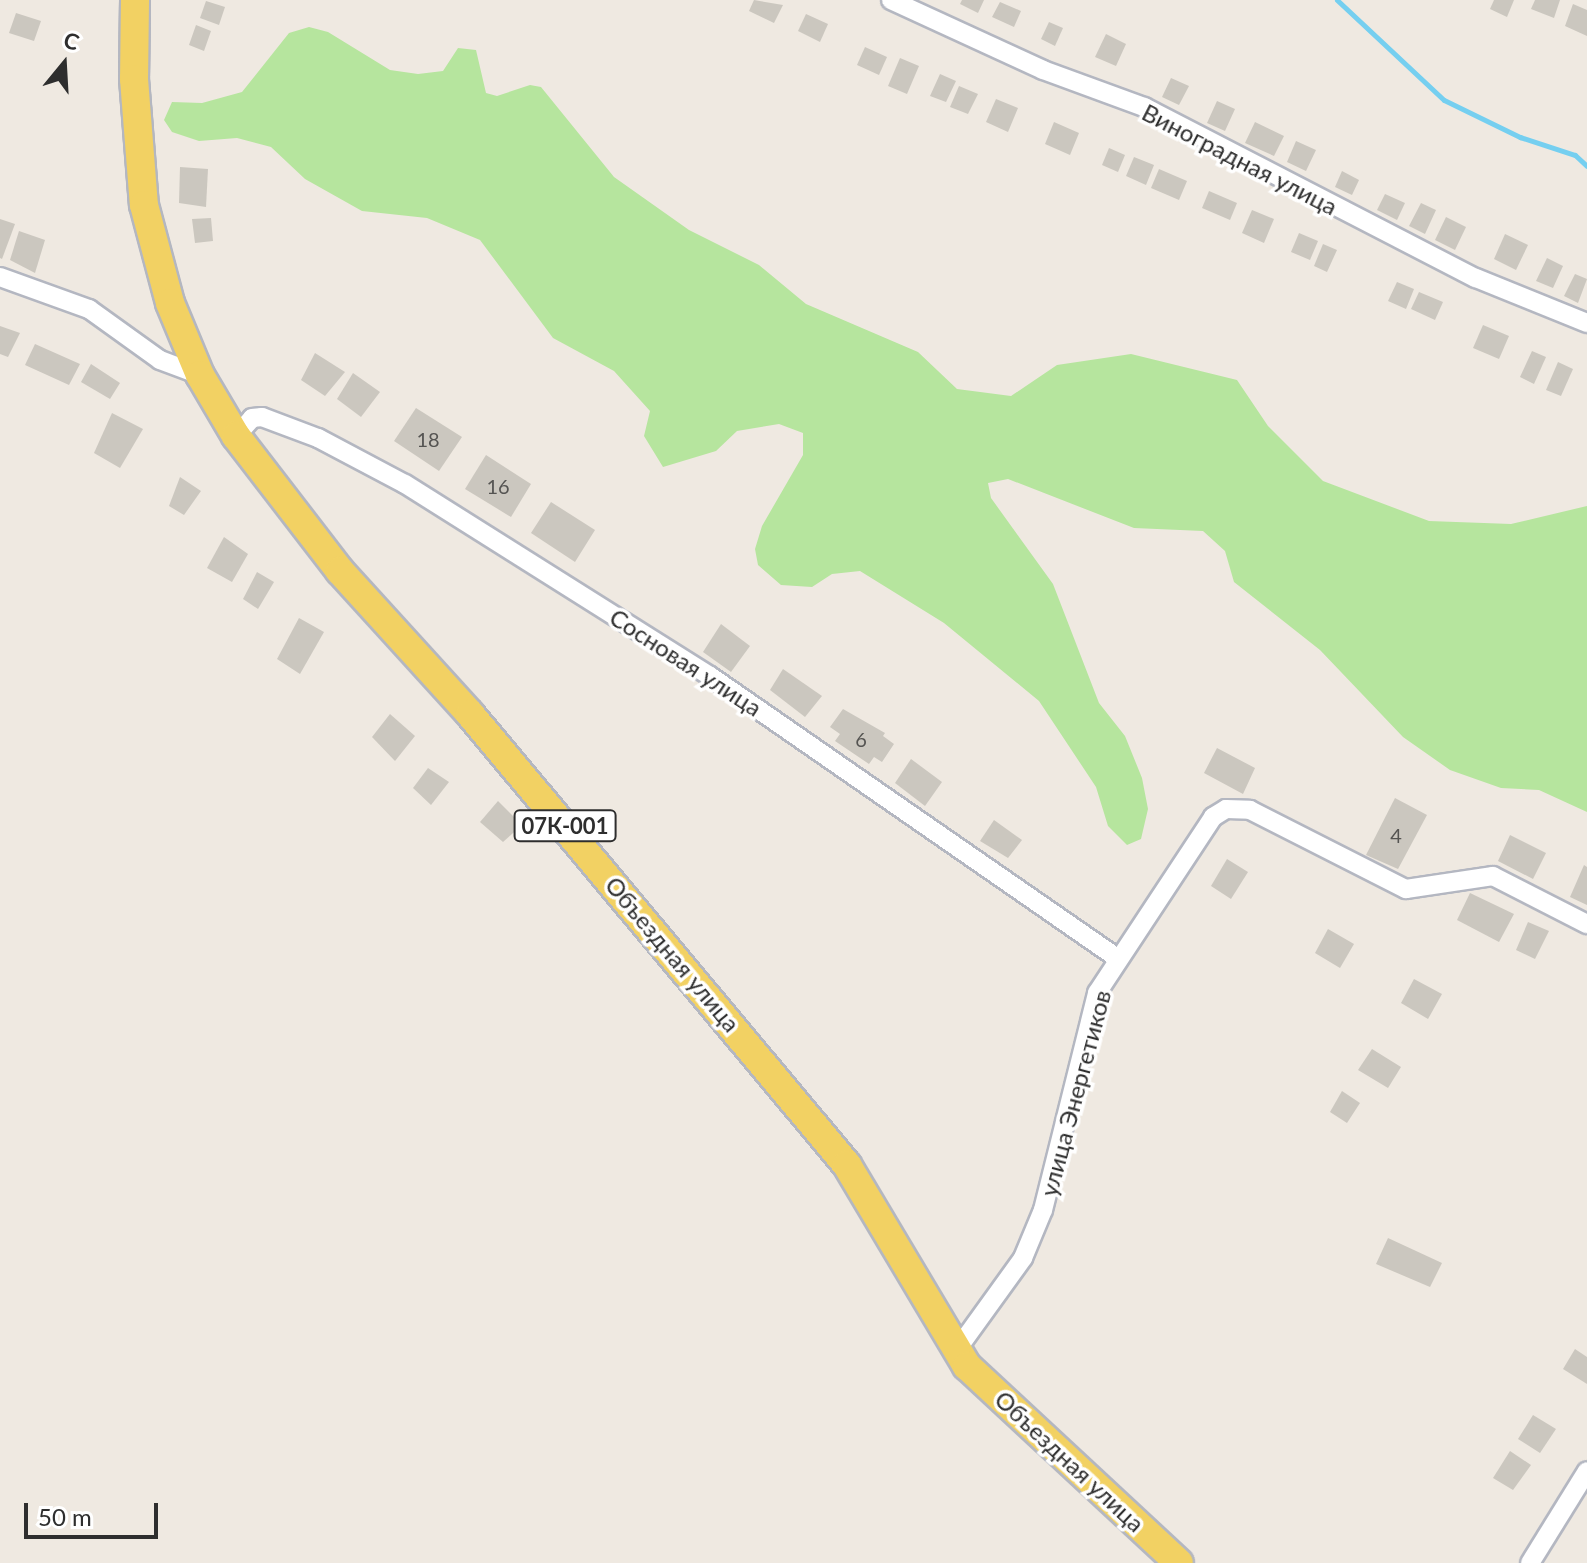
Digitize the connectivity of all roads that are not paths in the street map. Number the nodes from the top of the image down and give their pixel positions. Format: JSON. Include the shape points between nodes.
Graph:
{"nodes":[{"id":1,"x":135,"y":0,"type":"edge"},
{"id":2,"x":891,"y":0,"type":"edge"},
{"id":3,"x":0,"y":277,"type":"edge"},
{"id":4,"x":1587,"y":323,"type":"edge"},
{"id":5,"x":200,"y":375,"type":"junction"},
{"id":6,"x":236,"y":436,"type":"junction"},
{"id":7,"x":1587,"y":924,"type":"edge"},
{"id":8,"x":1118,"y":959,"type":"junction"},
{"id":9,"x":956,"y":1351,"type":"junction"},
{"id":10,"x":1587,"y":1471,"type":"edge"},
{"id":11,"x":1179,"y":1563,"type":"edge"},
{"id":12,"x":1530,"y":1563,"type":"edge"}],
"edges":[{"from":1,"to":5,"type":"main road","name":"Объездная улица","number":"07К-001","via":[[134,79],[144,205],[170,303]]},
{"from":2,"to":4,"type":"street","name":"Виноградная улица","via":[[1043,70],[1144,107],[1476,278]]},
{"from":3,"to":5,"type":"street","via":[[89,309],[160,360]]},
{"from":5,"to":6,"type":"main road","name":"Объездная улица","number":"07К-001"},
{"from":6,"to":8,"type":"street","name":"Сосновая улица","via":[[252,418],[262,417],[318,438],[405,484],[710,676]]},
{"from":6,"to":9,"type":"main road","name":"Объездная улица","number":"07К-001","via":[[340,571],[470,714],[847,1165]]},
{"from":7,"to":8,"type":"street","name":"улица Энергетиков","via":[[1493,876],[1406,889],[1284,823],[1250,810],[1226,809],[1213,817]]},
{"from":8,"to":9,"type":"street","name":"улица Энергетиков","via":[[1097,993],[1043,1210],[1002,1292]]},
{"from":9,"to":11,"type":"main road","name":"Объездная улица","number":"07К-001"},
{"from":10,"to":12,"type":"street"}]}
